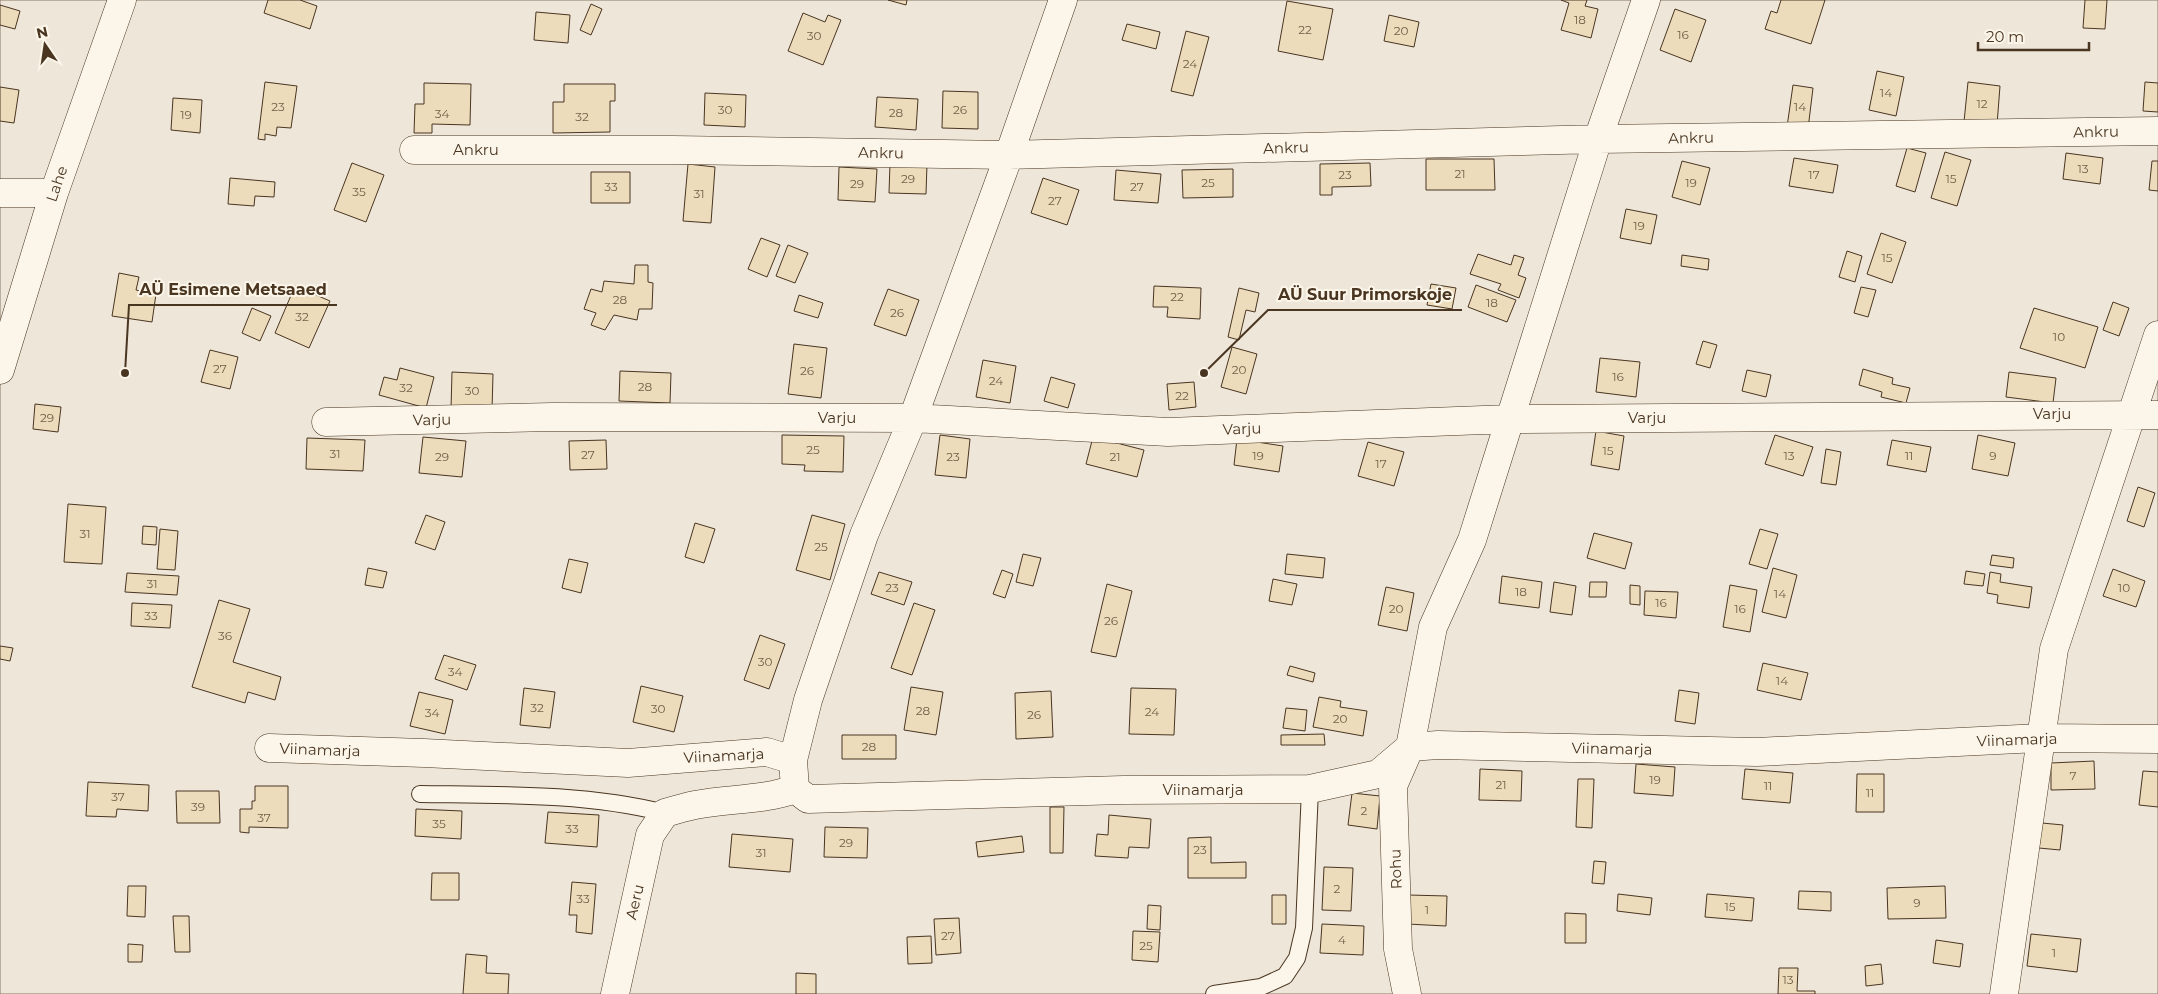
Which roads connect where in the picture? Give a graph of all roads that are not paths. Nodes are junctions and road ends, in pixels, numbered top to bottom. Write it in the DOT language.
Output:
graph roads {
  1 [pos="122,0"];
  2 [pos="1063,0"];
  3 [pos="1646,0"];
  4 [pos="2158,131"];
  5 [pos="1598,139"];
  6 [pos="414,150"];
  7 [pos="1009,155"];
  8 [pos="0,193"];
  9 [pos="54,193"];
  10 [pos="2158,335"];
  11 [pos="0,370"];
  12 [pos="2145,414"];
  13 [pos="913,418"];
  14 [pos="1510,419"];
  15 [pos="326,422"];
  16 [pos="2041,738"];
  17 [pos="2158,739"];
  18 [pos="1410,747"];
  19 [pos="269,748"];
  20 [pos="792,760"];
  21 [pos="795,789"];
  22 [pos="1310,789"];
  23 [pos="420,794"];
  24 [pos="665,813"];
  25 [pos="615,994"];
  26 [pos="1214,994"];
  27 [pos="1406,994"];
  28 [pos="2004,994"];
  1 -- 9 [label="street, Lahe"];
  2 -- 7 [label="street"];
  3 -- 5 [label="street, Rohu"];
  4 -- 5 [label="street, Ankru"];
  5 -- 7 [label="street, Ankru"];
  5 -- 14 [label="street, Rohu"];
  6 -- 7 [label="street, Ankru"];
  7 -- 13 [label="street"];
  8 -- 9 [label="street"];
  9 -- 11 [label="street, Lahe"];
  10 -- 12 [label="street"];
  12 -- 14 [label="street, Varju"];
  12 -- 16 [label="street"];
  13 -- 14 [label="street, Varju"];
  13 -- 15 [label="street, Varju"];
  13 -- 20 [label="street"];
  14 -- 18 [label="street, Rohu"];
  16 -- 17 [label="street, Viinamarja"];
  16 -- 18 [label="street, Viinamarja"];
  16 -- 28 [label="street"];
  18 -- 22 [label="street, Viinamarja"];
  18 -- 27 [label="street, Rohu"];
  19 -- 20 [label="street, Viinamarja"];
  20 -- 21 [label="street"];
  21 -- 22 [label="street, Viinamarja"];
  21 -- 24 [label="street"];
  22 -- 26 [label="lane"];
  23 -- 24 [label="lane"];
  24 -- 25 [label="street, Aeru"];
}
